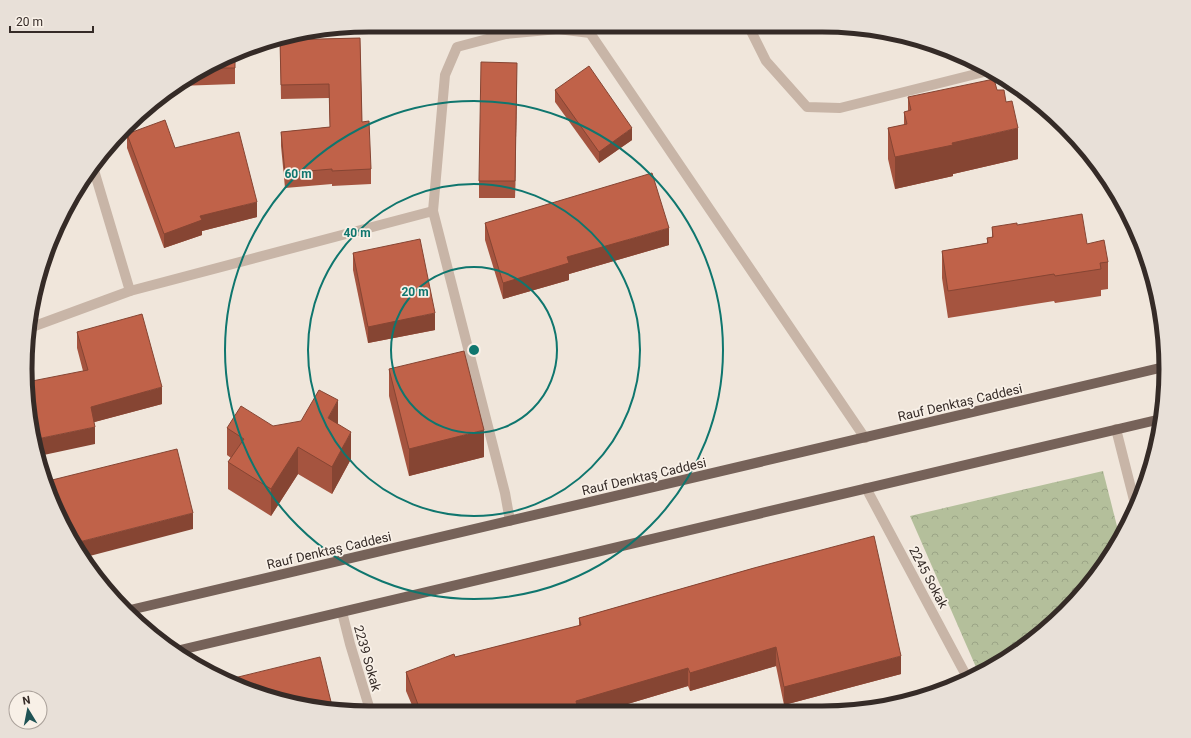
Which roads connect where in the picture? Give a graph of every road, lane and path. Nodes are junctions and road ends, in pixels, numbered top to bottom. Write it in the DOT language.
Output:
graph roads {
  1 [pos="527,32"];
  2 [pos="596,32"];
  3 [pos="752,32"];
  4 [pos="982,72"];
  5 [pos="96,173"];
  6 [pos="433,211"];
  7 [pos="130,291"];
  8 [pos="35,327"];
  9 [pos="1159,368"];
  10 [pos="1155,420"];
  11 [pos="1116,430"];
  12 [pos="865,438"];
  13 [pos="866,488"];
  14 [pos="1133,497"];
  15 [pos="510,521"];
  16 [pos="133,609"];
  17 [pos="342,612"];
  18 [pos="183,649"];
  19 [pos="965,674"];
  20 [pos="369,706"];
  1 -- 6 [label="street"];
  2 -- 12 [label="street"];
  3 -- 4 [label="street"];
  5 -- 7 [label="street"];
  6 -- 7 [label="street"];
  6 -- 15 [label="street"];
  7 -- 8 [label="street"];
  9 -- 12 [label="main road, Rauf Denktaş Caddesi"];
  10 -- 11 [label="main road"];
  11 -- 13 [label="main road"];
  11 -- 14 [label="street"];
  12 -- 15 [label="main road, Rauf Denktaş Caddesi"];
  13 -- 17 [label="main road"];
  13 -- 19 [label="street, 2245 Sokak"];
  15 -- 16 [label="main road, Rauf Denktaş Caddesi"];
  17 -- 18 [label="main road"];
  17 -- 20 [label="street, 2239 Sokak"];
}
